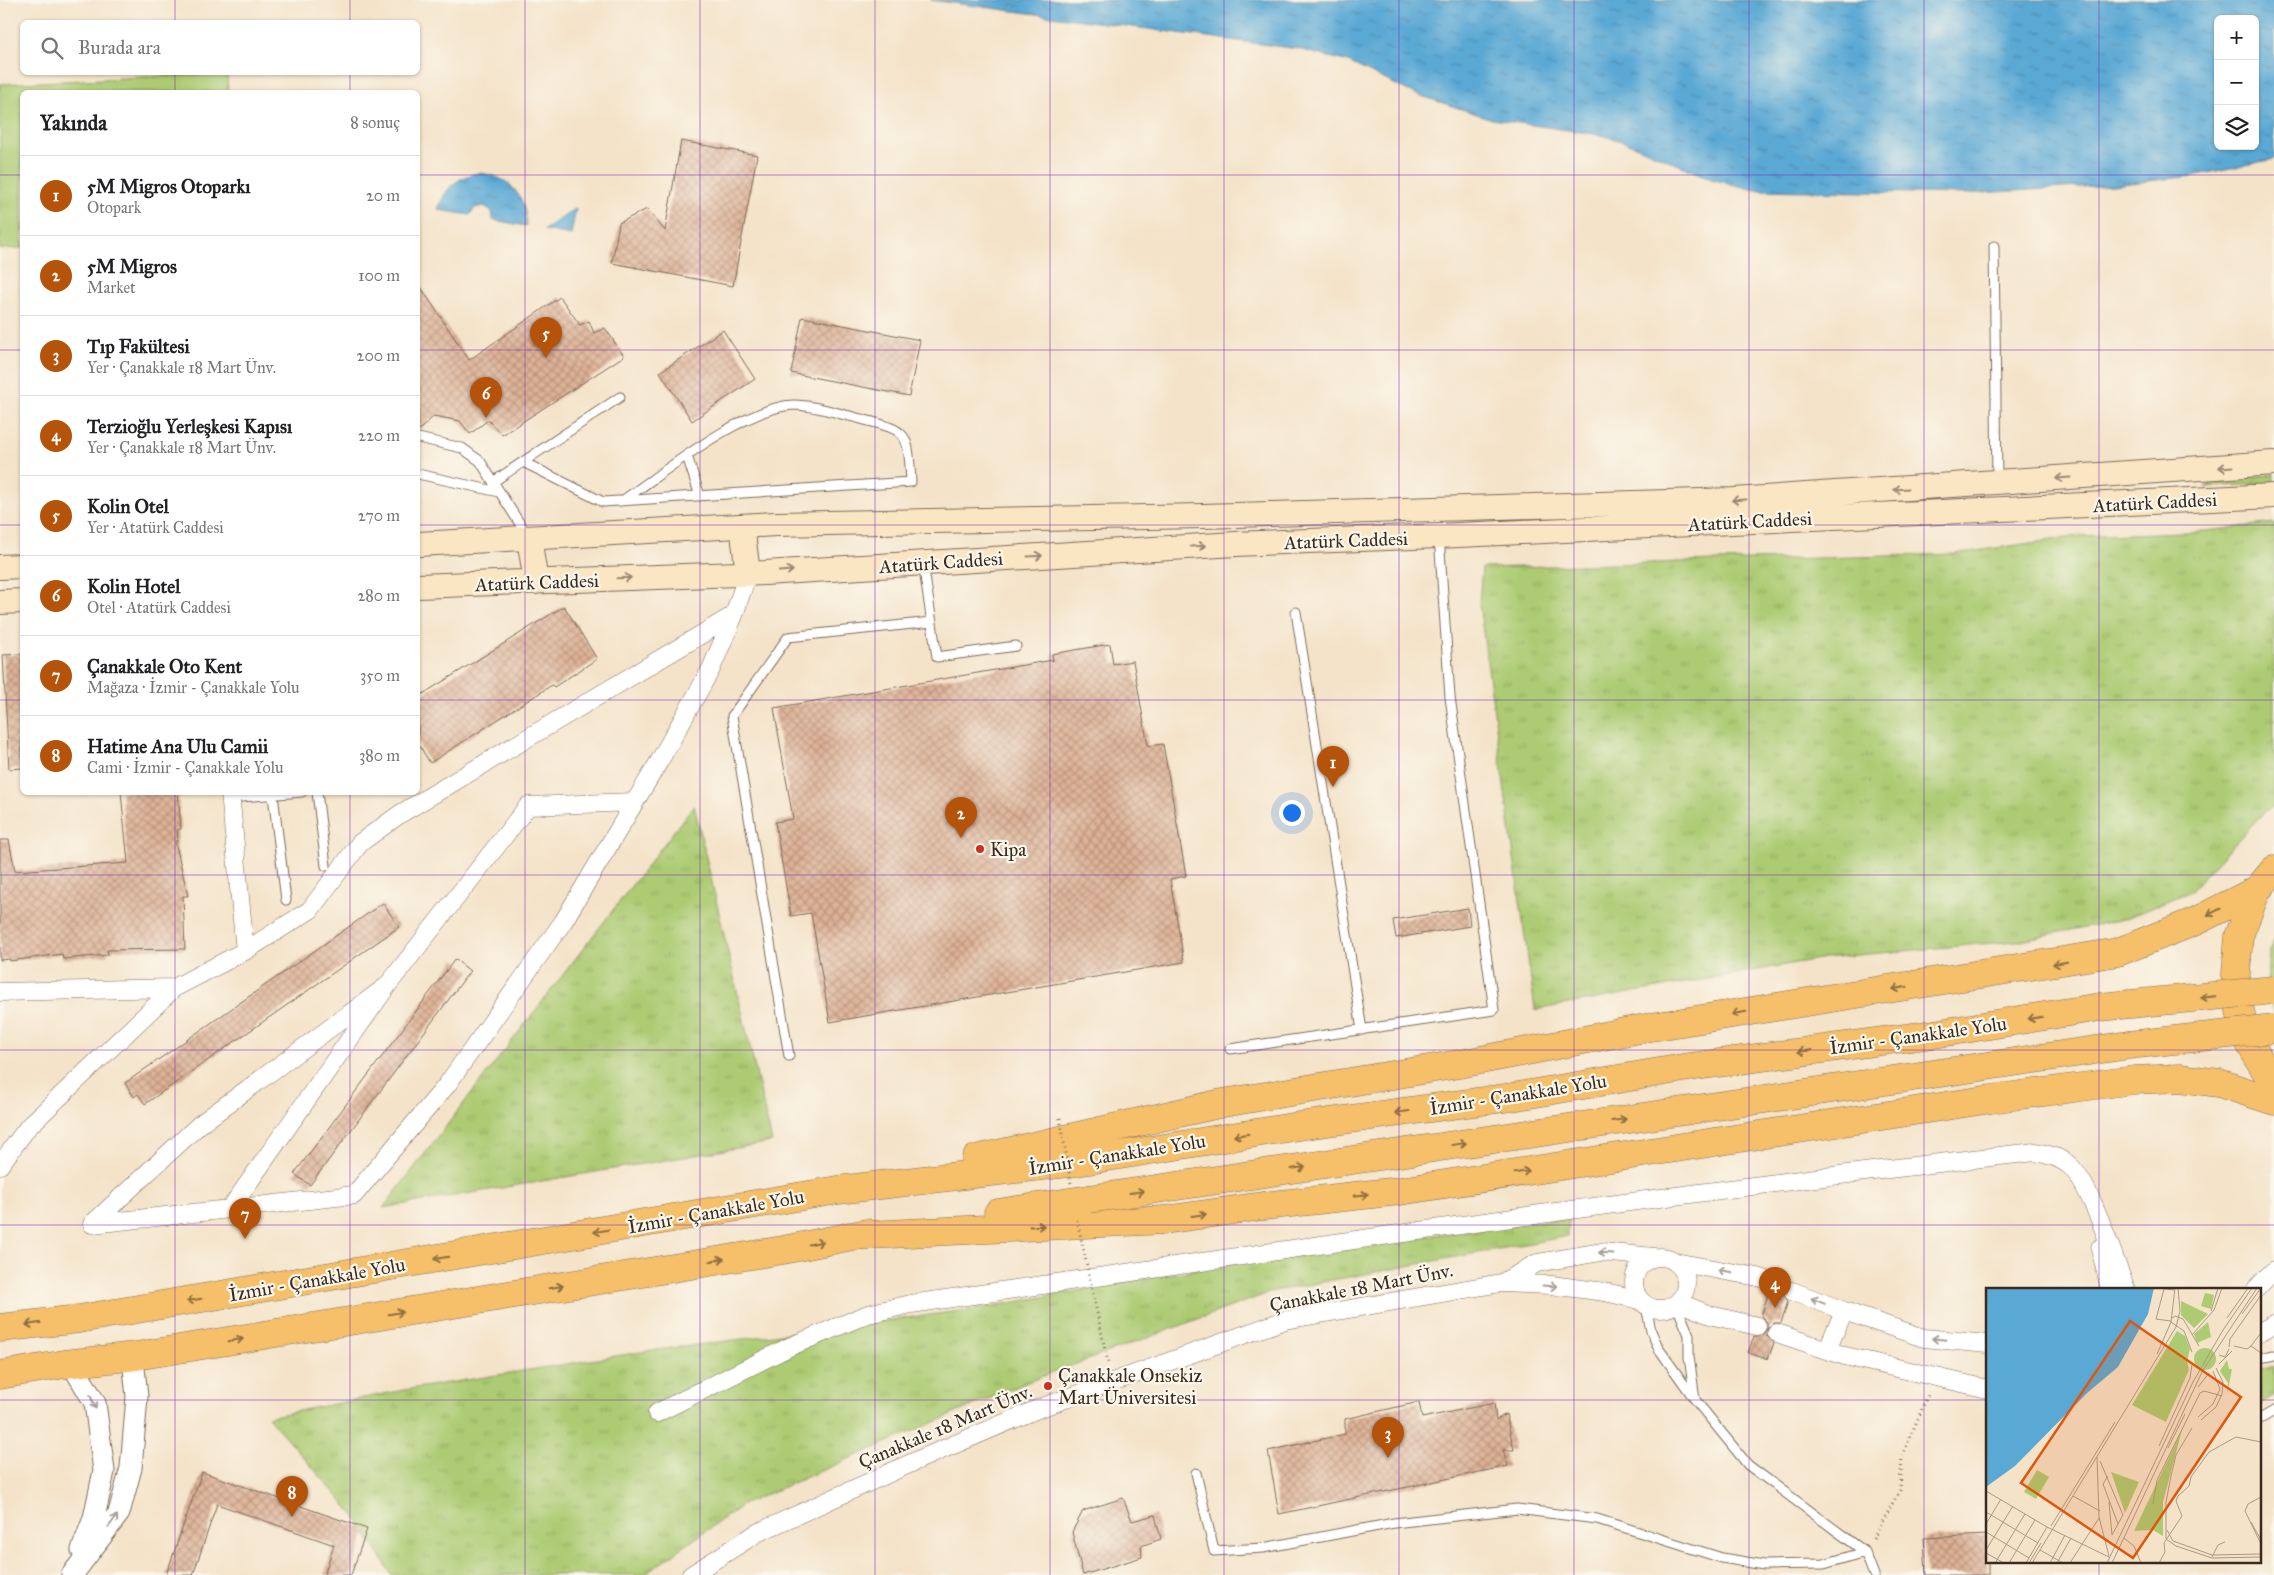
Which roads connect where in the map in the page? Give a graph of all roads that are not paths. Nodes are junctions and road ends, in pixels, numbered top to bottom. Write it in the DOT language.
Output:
graph roads {
  1 [pos="1994,246"];
  2 [pos="620,397"];
  3 [pos="420,438"];
  4 [pos="687,456"];
  5 [pos="523,462"];
  6 [pos="2274,462"];
  7 [pos="420,474"];
  8 [pos="493,482"];
  9 [pos="1998,482"];
  10 [pos="499,492"];
  11 [pos="700,496"];
  12 [pos="2274,496"];
  13 [pos="622,501"];
  14 [pos="1437,509"];
  15 [pos="742,526"];
  16 [pos="1439,536"];
  17 [pos="528,538"];
  18 [pos="420,544"];
  19 [pos="923,563"];
  20 [pos="20,566"];
  21 [pos="0,567"];
  22 [pos="748,573"];
  23 [pos="536,582"];
  24 [pos="420,586"];
  25 [pos="20,601"];
  26 [pos="0,602"];
  27 [pos="1296,612"];
  28 [pos="734,615"];
  29 [pos="932,622"];
  30 [pos="1016,646"];
  31 [pos="230,795"];
  32 [pos="273,795"];
  33 [pos="317,795"];
  34 [pos="634,802"];
  35 [pos="326,866"];
  36 [pos="2266,880"];
  37 [pos="286,900"];
  38 [pos="245,951"];
  39 [pos="387,986"];
  40 [pos="174,988"];
  41 [pos="2274,990"];
  42 [pos="0,992"];
  43 [pos="2274,1029"];
  44 [pos="1362,1030"];
  45 [pos="1230,1049"];
  46 [pos="789,1056"];
  47 [pos="2274,1084"];
  48 [pos="2274,1101"];
  49 [pos="0,1165"];
  50 [pos="838,1190"];
  51 [pos="2088,1192"];
  52 [pos="230,1209"];
  53 [pos="849,1236"];
  54 [pos="1654,1257"];
  55 [pos="1675,1262"];
  56 [pos="2274,1270"];
  57 [pos="1772,1282"];
  58 [pos="1501,1283"];
  59 [pos="2110,1288"];
  60 [pos="2126,1288"];
  61 [pos="2257,1288"];
  62 [pos="1792,1291"];
  63 [pos="1643,1303"];
  64 [pos="1677,1303"];
  65 [pos="1844,1311"];
  66 [pos="2274,1324"];
  67 [pos="1757,1326"];
  68 [pos="0,1328"];
  69 [pos="2262,1331"];
  70 [pos="1777,1333"];
  71 [pos="1986,1344"];
  72 [pos="1827,1350"];
  73 [pos="136,1356"];
  74 [pos="65,1364"];
  75 [pos="0,1375"];
  76 [pos="1986,1388"];
  77 [pos="1696,1401"];
  78 [pos="2274,1411"];
  79 [pos="657,1413"];
  80 [pos="2262,1418"];
  81 [pos="1196,1473"];
  82 [pos="1866,1552"];
  83 [pos="72,1574"];
  84 [pos="691,1575"];
  85 [pos="1874,1575"];
  1 -- 9 [label="lane"];
  2 -- 5 [label="lane"];
  3 -- 8 [label="lane"];
  4 -- 11 [label="lane"];
  4 -- 11 [label="lane"];
  4 -- 13 [label="lane"];
  5 -- 8 [label="lane"];
  5 -- 13 [label="lane"];
  6 -- 9 [label="main road, Atatürk Caddesi, one-way"];
  7 -- 10 [label="lane"];
  8 -- 10 [label="lane"];
  9 -- 14 [label="main road, Atatürk Caddesi, one-way"];
  10 -- 17 [label="lane"];
  11 -- 13 [label="lane"];
  12 -- 16 [label="main road, Atatürk Caddesi"];
  14 -- 15 [label="main road, Atatürk Caddesi"];
  14 -- 16 [label="main road"];
  15 -- 17 [label="main road, Atatürk Caddesi"];
  15 -- 22 [label="main road"];
  19 -- 16 [label="main road, Atatürk Caddesi, one-way"];
  16 -- 44 [label="lane"];
  17 -- 18 [label="main road, Atatürk Caddesi"];
  17 -- 23 [label="main road"];
  22 -- 19 [label="main road, Atatürk Caddesi, one-way"];
  19 -- 29 [label="lane"];
  20 -- 21 [label="main road"];
  23 -- 22 [label="main road, Atatürk Caddesi, one-way"];
  22 -- 28 [label="street"];
  23 -- 24 [label="main road, Atatürk Caddesi"];
  25 -- 26 [label="main road"];
  27 -- 44 [label="lane"];
  28 -- 34 [label="street"];
  28 -- 38 [label="street"];
  29 -- 30 [label="lane"];
  29 -- 46 [label="lane"];
  31 -- 32 [label="lane"];
  31 -- 38 [label="street"];
  32 -- 37 [label="lane"];
  33 -- 35 [label="lane"];
  34 -- 39 [label="street"];
  34 -- 52 [label="street"];
  36 -- 47 [label="highway"];
  36 -- 50 [label="highway, one-way"];
  38 -- 40 [label="street"];
  39 -- 52 [label="street"];
  39 -- 52 [label="street"];
  40 -- 42 [label="street"];
  40 -- 49 [label="street"];
  41 -- 50 [label="highway, İzmir - Çanakkale Yolu, one-way, bridge"];
  53 -- 43 [label="highway, one-way, bridge"];
  44 -- 45 [label="lane"];
  53 -- 48 [label="highway, one-way"];
  50 -- 68 [label="highway, İzmir - Çanakkale Yolu, one-way"];
  51 -- 59 [label="street"];
  51 -- 60 [label="street"];
  51 -- 79 [label="street"];
  73 -- 53 [label="highway, one-way"];
  54 -- 55 [label="street"];
  54 -- 58 [label="street, one-way"];
  54 -- 63 [label="street"];
  57 -- 55 [label="street, one-way"];
  55 -- 64 [label="street"];
  56 -- 61 [label="street"];
  58 -- 63 [label="street, Çanakkale 18 Mart Ünv., one-way"];
  58 -- 84 [label="street, Çanakkale 18 Mart Ünv."];
  65 -- 62 [label="street, one-way"];
  63 -- 64 [label="street"];
  63 -- 77 [label="lane"];
  64 -- 67 [label="street"];
  64 -- 77 [label="lane"];
  71 -- 65 [label="street, one-way"];
  65 -- 72 [label="street"];
  66 -- 69 [label="street"];
  70 -- 72 [label="street"];
  72 -- 76 [label="street"];
  73 -- 74 [label="highway"];
  83 -- 73 [label="street, one-way"];
  74 -- 75 [label="highway"];
  74 -- 83 [label="street, one-way"];
  77 -- 82 [label="lane"];
  78 -- 80 [label="lane"];
  81 -- 82 [label="lane"];
  82 -- 85 [label="lane"];
}
